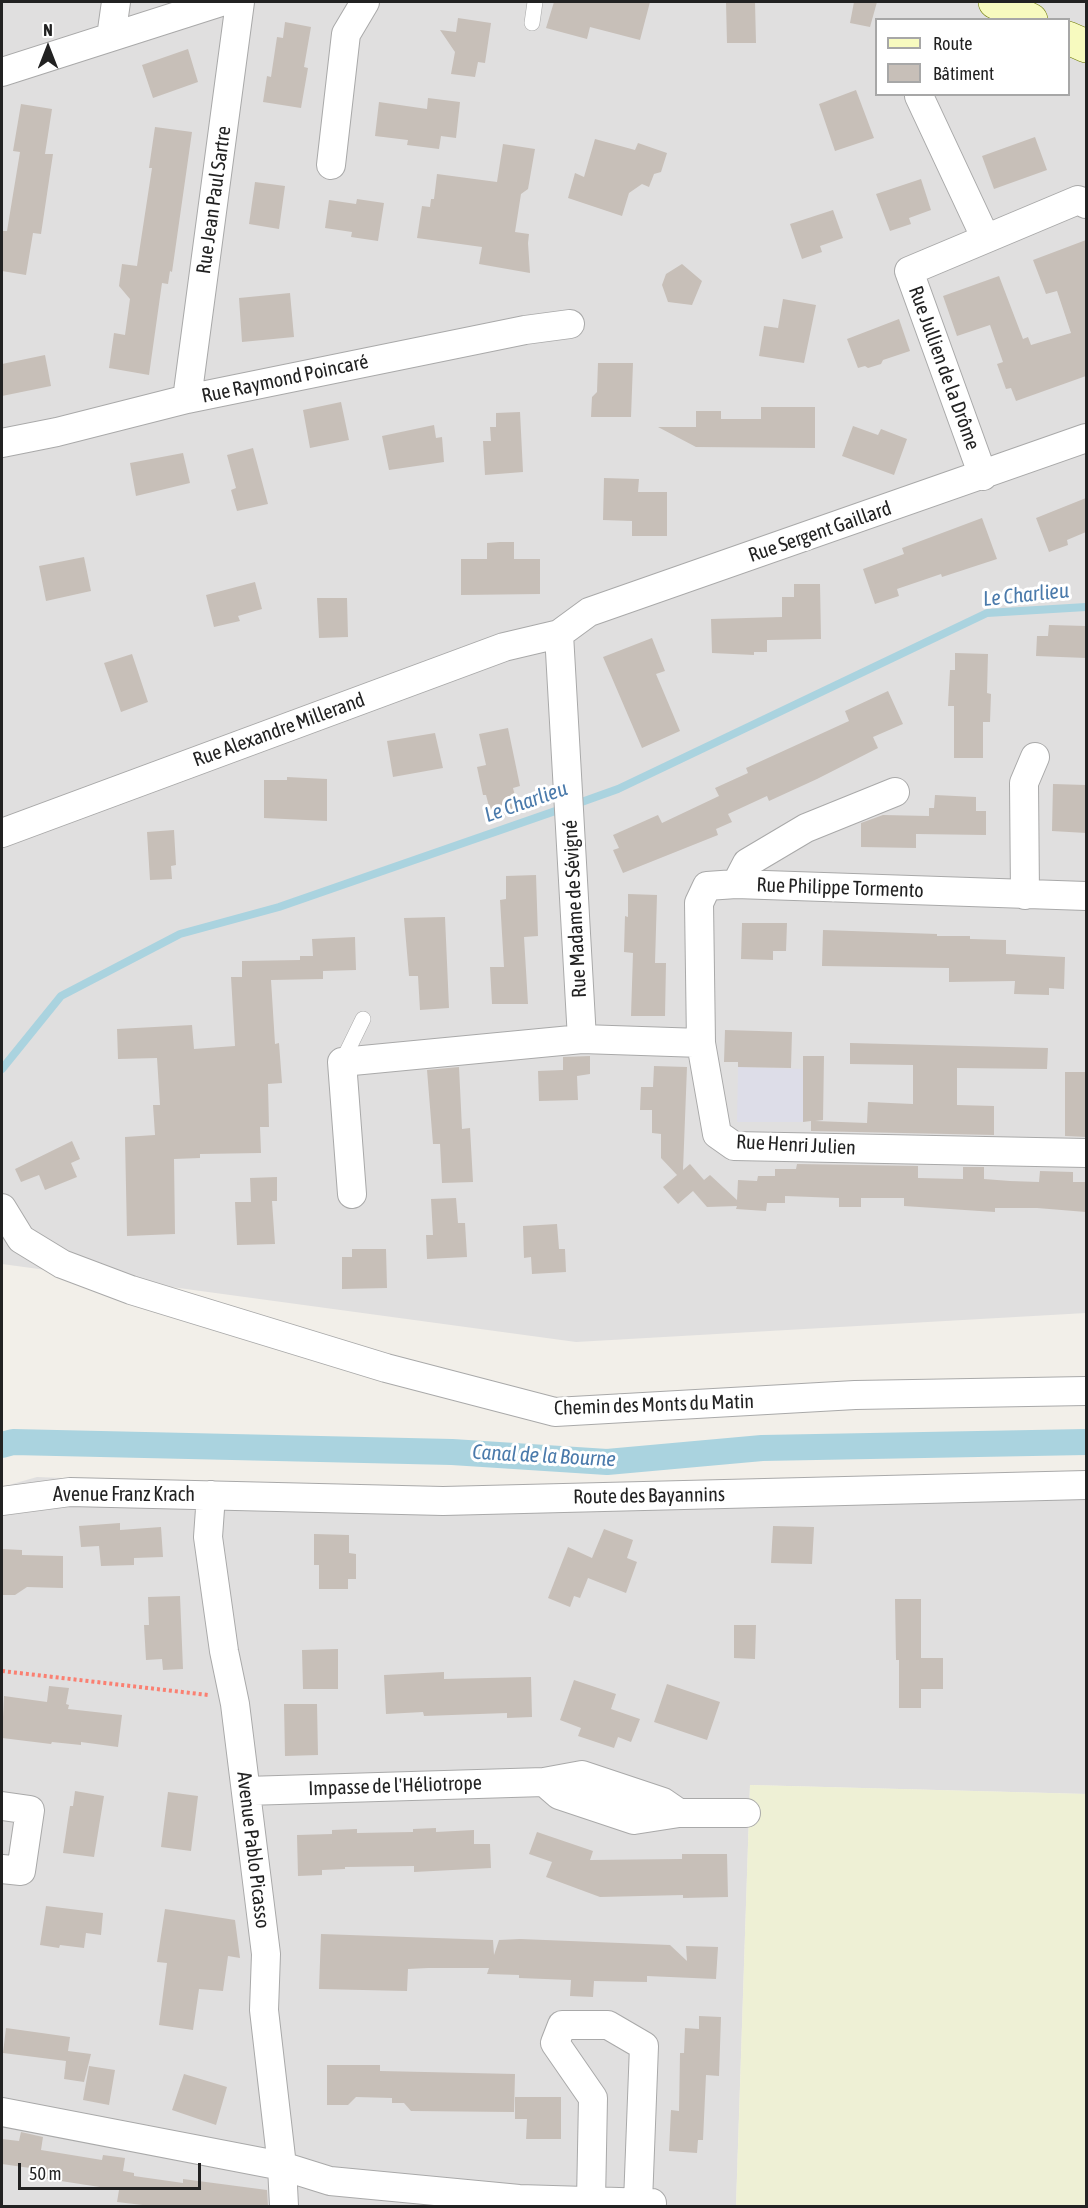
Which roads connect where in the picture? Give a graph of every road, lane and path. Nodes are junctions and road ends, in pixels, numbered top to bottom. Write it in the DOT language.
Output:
graph roads {
  1 [pos="116,2"];
  2 [pos="221,2"];
  3 [pos="240,2"];
  4 [pos="365,2"];
  5 [pos="535,2"];
  6 [pos="995,2"];
  7 [pos="1027,18"];
  8 [pos="532,23"];
  9 [pos="111,37"];
  10 [pos="1070,39"];
  11 [pos="1086,46"];
  12 [pos="2,72"];
  13 [pos="919,96"];
  14 [pos="331,165"];
  15 [pos="1086,204"];
  16 [pos="985,237"];
  17 [pos="570,324"];
  18 [pos="187,399"];
  19 [pos="1086,438"];
  20 [pos="2,443"];
  21 [pos="983,476"];
  22 [pos="560,634"];
  23 [pos="1035,757"];
  24 [pos="895,792"];
  25 [pos="2,833"];
  26 [pos="736,884"];
  27 [pos="1025,895"];
  28 [pos="1086,897"];
  29 [pos="363,1019"];
  30 [pos="582,1039"];
  31 [pos="701,1043"];
  32 [pos="342,1062"];
  33 [pos="1086,1153"];
  34 [pos="351,1194"];
  35 [pos="2,1208"];
  36 [pos="1086,1391"];
  37 [pos="1086,1485"];
  38 [pos="211,1495"];
  39 [pos="2,1502"];
  40 [pos="2,1671"];
  41 [pos="230,1684"];
  42 [pos="246,1791"];
  43 [pos="2,1806"];
  44 [pos="746,1813"];
  45 [pos="2,1869"];
  46 [pos="2,2112"];
  47 [pos="282,2166"];
  48 [pos="600,2203"];
  49 [pos="284,2206"];
  1 -- 9 [label="street"];
  2 -- 9 [label="street"];
  3 -- 18 [label="street, Rue Jean Paul Sartre"];
  4 -- 14 [label="street"];
  5 -- 8 [label="lane"];
  6 -- 7 [label="main road"];
  9 -- 12 [label="street"];
  10 -- 11 [label="main road"];
  13 -- 16 [label="street"];
  15 -- 16 [label="street, Rue Jullien de la Drôme"];
  16 -- 21 [label="street, Rue Jullien de la Drôme"];
  17 -- 18 [label="street, Rue Raymond Poincaré"];
  18 -- 20 [label="street, Rue Raymond Poincaré"];
  19 -- 21 [label="street, Rue Sergent Gaillard"];
  21 -- 22 [label="street, Rue Sergent Gaillard"];
  22 -- 25 [label="street, Rue Alexandre Millerand"];
  22 -- 30 [label="street, Rue Madame de Sévigné"];
  23 -- 27 [label="street"];
  24 -- 26 [label="street, Rue Philippe Tormento"];
  26 -- 27 [label="street, Rue Philippe Tormento"];
  26 -- 31 [label="street, Rue Henri Julien"];
  27 -- 28 [label="street, Rue Philippe Tormento"];
  29 -- 32 [label="lane"];
  30 -- 31 [label="street"];
  30 -- 32 [label="street"];
  31 -- 33 [label="street, Rue Henri Julien"];
  32 -- 34 [label="street"];
  35 -- 36 [label="street, Chemin des Monts du Matin"];
  37 -- 38 [label="street, Route des Bayannins"];
  38 -- 39 [label="street, Avenue Franz Krach"];
  38 -- 41 [label="street, Avenue Pablo Picasso"];
  40 -- 41 [label="path"];
  41 -- 42 [label="street, Avenue Pablo Picasso"];
  42 -- 44 [label="street, Impasse de l'Héliotrope"];
  42 -- 47 [label="street, Avenue Pablo Picasso"];
  43 -- 45 [label="street"];
  46 -- 47 [label="street"];
  47 -- 48 [label="street"];
  47 -- 49 [label="street, Avenue Pablo Picasso"];
  48 -- 48 [label="street"];
}
